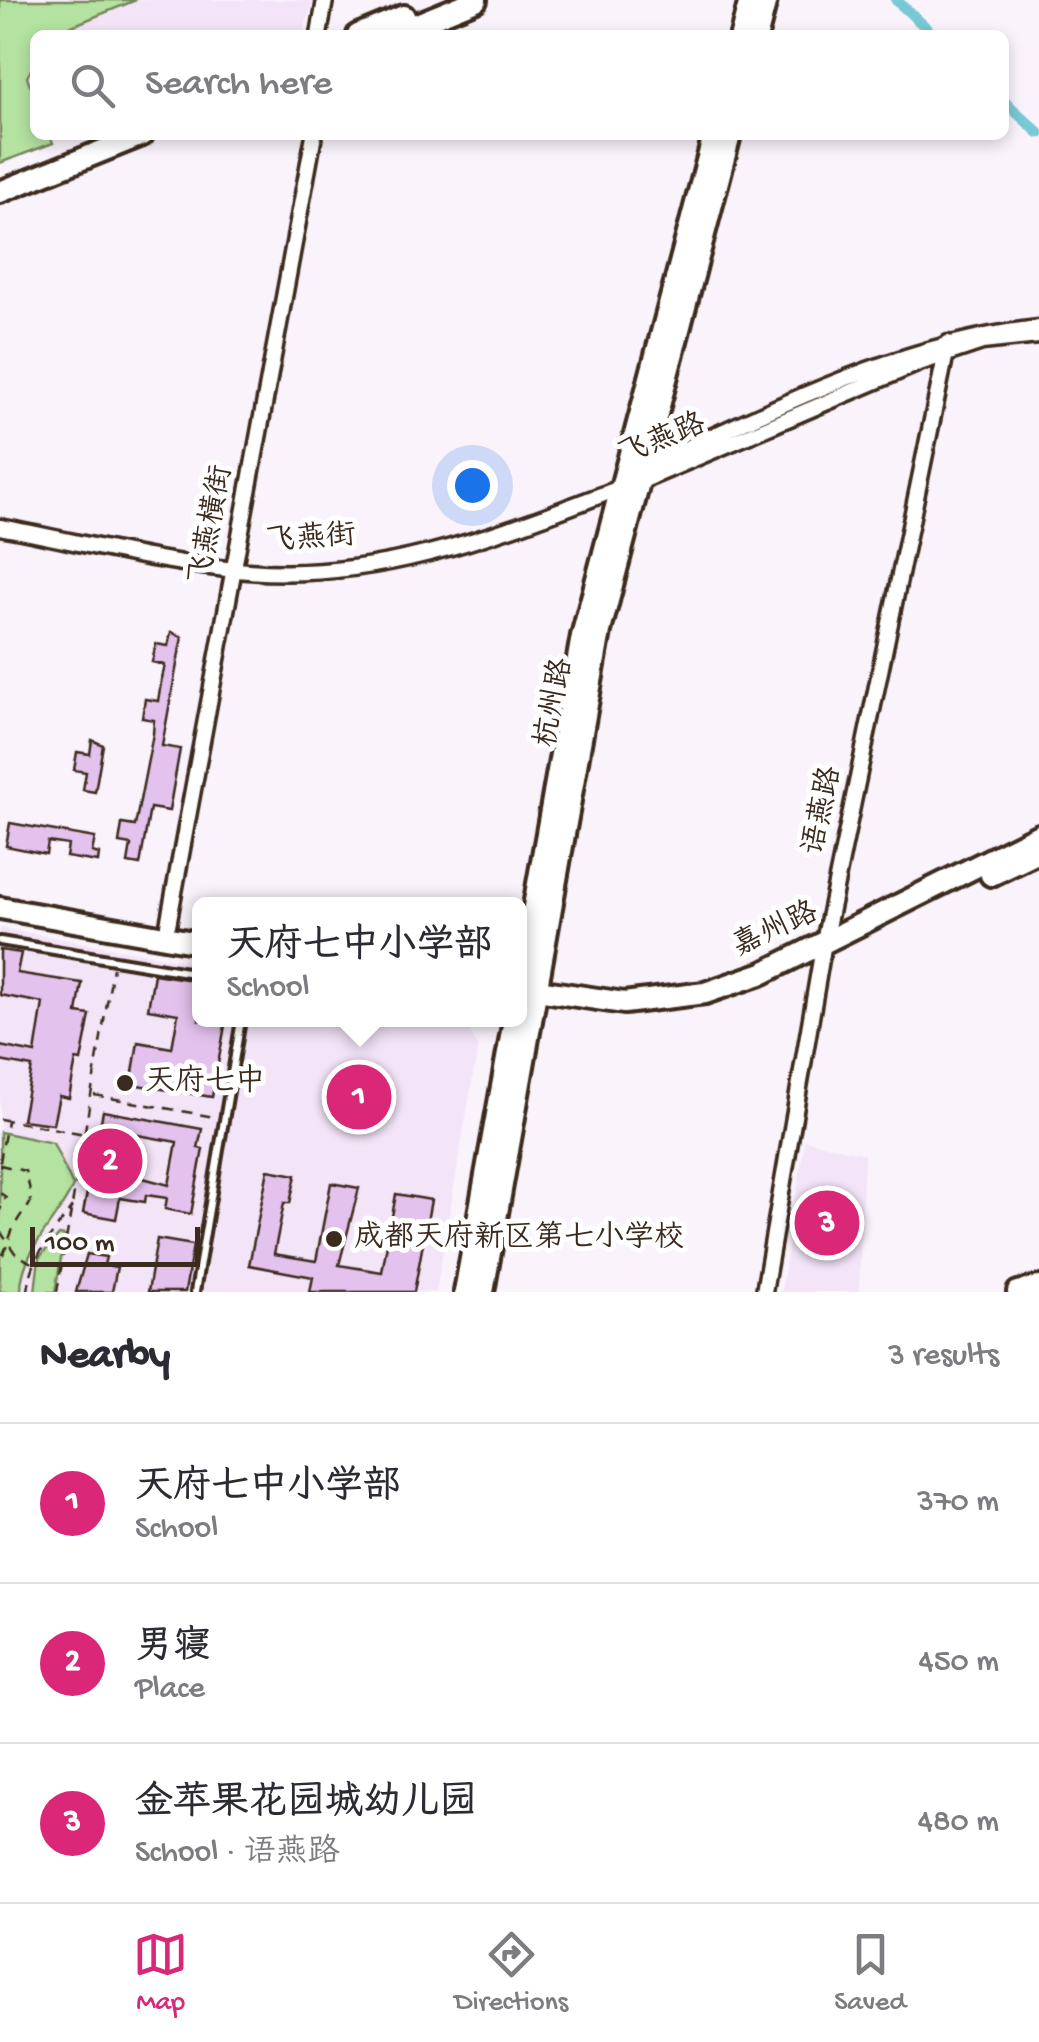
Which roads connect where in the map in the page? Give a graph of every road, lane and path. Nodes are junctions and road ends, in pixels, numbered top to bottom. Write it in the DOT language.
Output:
graph roads {
  1 [pos="325,0"];
  2 [pos="442,0"];
  3 [pos="476,0"];
  4 [pos="750,0"];
  5 [pos="766,0"];
  6 [pos="319,30"];
  7 [pos="370,30"];
  8 [pos="402,30"];
  9 [pos="741,30"];
  10 [pos="757,30"];
  11 [pos="97,140"];
  12 [pos="130,140"];
  13 [pos="313,140"];
  14 [pos="713,140"];
  15 [pos="729,140"];
  16 [pos="0,178"];
  17 [pos="0,192"];
  18 [pos="1039,328"];
  19 [pos="1039,336"];
  20 [pos="948,349"];
  21 [pos="631,481"];
  22 [pos="0,528"];
  23 [pos="233,569"];
  24 [pos="1039,834"];
  25 [pos="1039,852"];
  26 [pos="0,895"];
  27 [pos="0,908"];
  28 [pos="168,924"];
  29 [pos="192,929"];
  30 [pos="0,941"];
  31 [pos="192,942"];
  32 [pos="823,951"];
  33 [pos="114,959"];
  34 [pos="192,973"];
  35 [pos="527,983"];
  36 [pos="527,994"];
  37 [pos="240,1027"];
  38 [pos="513,1027"];
  39 [pos="520,1027"];
  40 [pos="92,1095"];
  41 [pos="0,1119"];
  42 [pos="224,1119"];
  43 [pos="7,1120"];
  44 [pos="86,1134"];
  45 [pos="0,1164"];
  46 [pos="0,1193"];
  47 [pos="73,1206"];
  48 [pos="0,1210"];
  49 [pos="0,1231"];
  50 [pos="9,1246"];
  51 [pos="0,1260"];
  52 [pos="32,1264"];
  53 [pos="1039,1287"];
  54 [pos="28,1292"];
  55 [pos="57,1292"];
  56 [pos="195,1292"];
  57 [pos="465,1292"];
  58 [pos="483,1292"];
  59 [pos="764,1292"];
  60 [pos="1018,1292"];
  1 -- 6 [label="street"];
  2 -- 7 [label="main road"];
  3 -- 8 [label="main road"];
  4 -- 9 [label="main road"];
  5 -- 10 [label="main road"];
  11 -- 16 [label="main road"];
  12 -- 17 [label="main road"];
  13 -- 23 [label="street, 飞燕横街"];
  14 -- 21 [label="main road, 杭州路"];
  15 -- 21 [label="main road, 杭州路"];
  18 -- 20 [label="street, 飞燕路"];
  19 -- 20 [label="street, 飞燕路"];
  20 -- 21 [label="street, 飞燕路"];
  20 -- 32 [label="street, 语燕路"];
  21 -- 23 [label="street, 飞燕街"];
  21 -- 35 [label="main road, 杭州路"];
  22 -- 23 [label="street, 飞燕街"];
  23 -- 28 [label="street, 飞燕横街"];
  24 -- 32 [label="main road, 嘉州路"];
  25 -- 32 [label="main road"];
  26 -- 28 [label="main road"];
  27 -- 31 [label="main road"];
  28 -- 29 [label="main road"];
  30 -- 33 [label="lane"];
  32 -- 36 [label="main road"];
  32 -- 59 [label="street, 语燕路"];
  33 -- 34 [label="lane"];
  33 -- 40 [label="path"];
  37 -- 42 [label="lane"];
  38 -- 57 [label="main road"];
  39 -- 58 [label="main road, 杭州路"];
  40 -- 42 [label="path"];
  40 -- 44 [label="path"];
  41 -- 43 [label="path"];
  42 -- 56 [label="lane"];
  43 -- 44 [label="path"];
  43 -- 45 [label="path"];
  44 -- 47 [label="path"];
  45 -- 50 [label="path"];
  46 -- 48 [label="path"];
  47 -- 52 [label="path"];
  47 -- 55 [label="path"];
  49 -- 50 [label="path"];
  50 -- 51 [label="path"];
  50 -- 52 [label="path"];
  52 -- 54 [label="path"];
  53 -- 60 [label="main road"];
}
